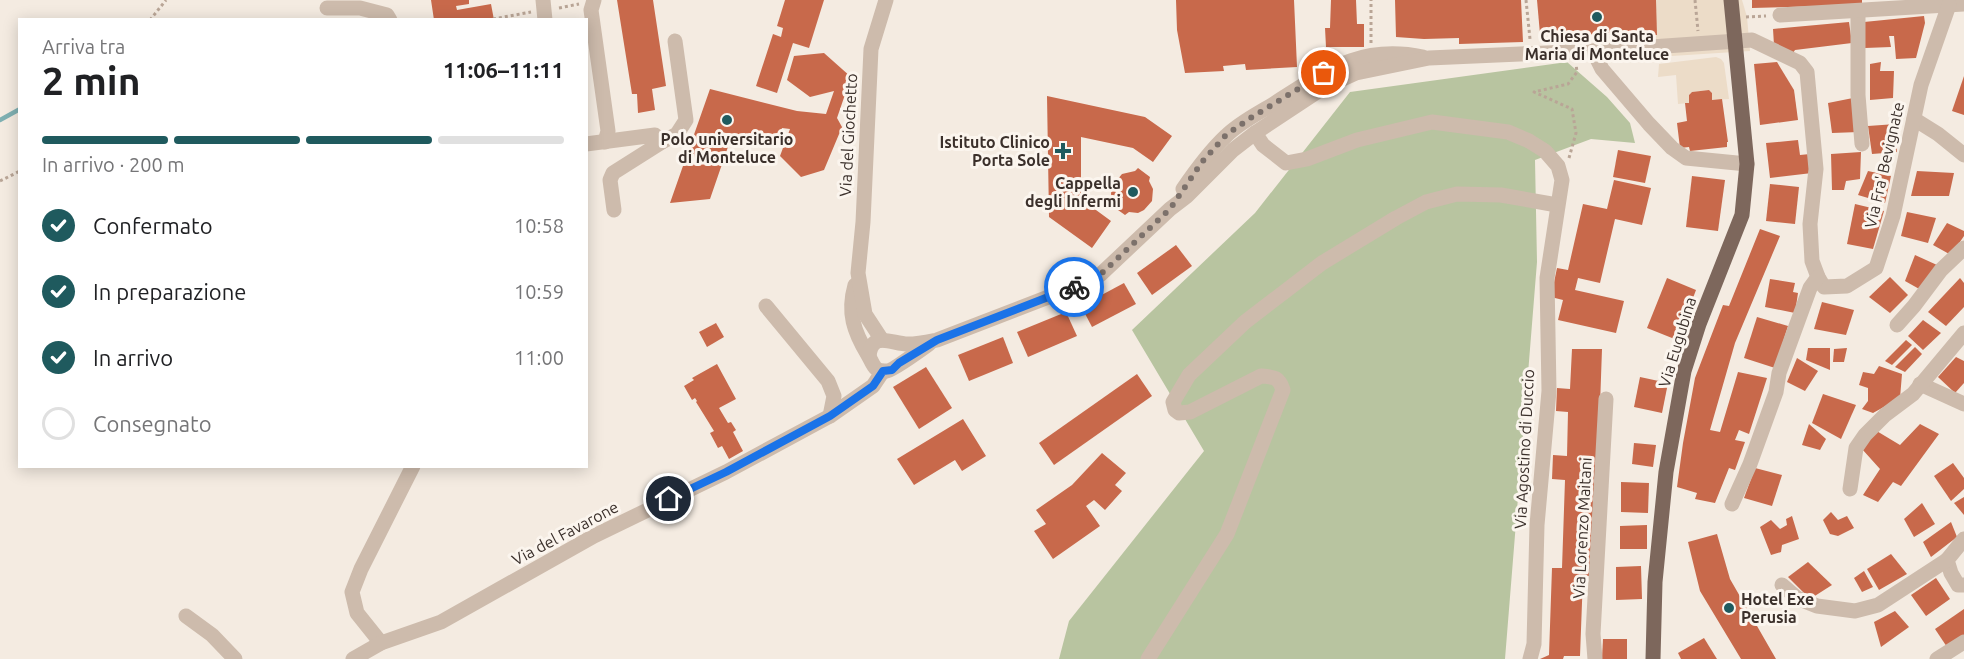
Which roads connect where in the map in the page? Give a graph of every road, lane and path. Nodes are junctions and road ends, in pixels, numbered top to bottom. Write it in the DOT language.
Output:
graph roads {
  1 [pos="166,0"];
  2 [pos="886,0"];
  3 [pos="1371,0"];
  4 [pos="1526,0"];
  5 [pos="1695,0"];
  6 [pos="1731,0"];
  7 [pos="590,3"];
  8 [pos="1957,5"];
  9 [pos="570,6"];
  10 [pos="327,8"];
  11 [pos="544,10"];
  12 [pos="1858,11"];
  13 [pos="1780,15"];
  14 [pos="152,18"];
  15 [pos="389,18"];
  16 [pos="500,18"];
  17 [pos="1698,33"];
  18 [pos="675,41"];
  19 [pos="1734,41"];
  20 [pos="1371,44"];
  21 [pos="1574,51"];
  22 [pos="1593,51"];
  23 [pos="1532,53"];
  24 [pos="1429,58"];
  25 [pos="1914,119"];
  26 [pos="1255,133"];
  27 [pos="605,142"];
  28 [pos="662,142"];
  29 [pos="588,144"];
  30 [pos="1862,144"];
  31 [pos="1964,155"];
  32 [pos="1747,164"];
  33 [pos="18,172"];
  34 [pos="1562,180"];
  35 [pos="0,181"];
  36 [pos="1557,205"];
  37 [pos="1170,209"];
  38 [pos="614,210"];
  39 [pos="1964,248"];
  40 [pos="858,273"];
  41 [pos="1818,277"];
  42 [pos="766,306"];
  43 [pos="1897,325"];
  44 [pos="1964,333"];
  45 [pos="937,340"];
  46 [pos="889,342"];
  47 [pos="869,356"];
  48 [pos="899,363"];
  49 [pos="883,371"];
  50 [pos="1920,384"];
  51 [pos="1606,399"];
  52 [pos="1964,404"];
  53 [pos="830,416"];
  54 [pos="412,468"];
  55 [pos="1850,489"];
  56 [pos="1732,504"];
  57 [pos="1964,539"];
  58 [pos="1947,560"];
  59 [pos="1782,585"];
  60 [pos="1964,585"];
  61 [pos="186,616"];
  62 [pos="1964,642"];
  63 [pos="381,643"];
  64 [pos="235,659"];
  65 [pos="353,659"];
  66 [pos="1148,659"];
  67 [pos="1530,659"];
  68 [pos="1595,659"];
  69 [pos="1653,659"];
  70 [pos="1937,659"];
  1 -- 14 [label="path"];
  2 -- 40 [label="street, Via del Giochetto"];
  3 -- 20 [label="path"];
  4 -- 23 [label="path"];
  5 -- 17 [label="path"];
  6 -- 19 [label="main road, Via Eugubina"];
  7 -- 27 [label="street"];
  8 -- 12 [label="street"];
  8 -- 25 [label="street, Via Fra' Bevignate"];
  9 -- 11 [label="path"];
  10 -- 15 [label="street"];
  11 -- 16 [label="path"];
  12 -- 13 [label="street"];
  12 -- 30 [label="street"];
  18 -- 28 [label="street"];
  19 -- 22 [label="street"];
  19 -- 32 [label="main road, Via Eugubina"];
  19 -- 41 [label="street"];
  21 -- 22 [label="street"];
  21 -- 23 [label="street"];
  21 -- 34 [label="path"];
  22 -- 32 [label="street"];
  23 -- 24 [label="street"];
  24 -- 26 [label="street"];
  24 -- 37 [label="street"];
  25 -- 31 [label="street"];
  25 -- 41 [label="street, Via Fra' Bevignate"];
  26 -- 34 [label="street"];
  26 -- 37 [label="street"];
  27 -- 28 [label="street"];
  27 -- 29 [label="street"];
  28 -- 38 [label="street"];
  32 -- 69 [label="main road, Via Eugubina"];
  33 -- 35 [label="path"];
  34 -- 36 [label="street, Via Agostino di Duccio"];
  36 -- 66 [label="street"];
  36 -- 67 [label="street, Via Agostino di Duccio"];
  37 -- 45 [label="street"];
  39 -- 43 [label="street"];
  40 -- 46 [label="street, Via del Giochetto"];
  40 -- 47 [label="street, Via del Giochetto"];
  41 -- 56 [label="street"];
  42 -- 53 [label="street"];
  44 -- 50 [label="street"];
  45 -- 46 [label="street"];
  45 -- 48 [label="street"];
  46 -- 47 [label="street"];
  46 -- 48 [label="street, Via del Giochetto"];
  47 -- 49 [label="street, Via del Giochetto"];
  48 -- 49 [label="street"];
  49 -- 53 [label="street, Via del Favarone"];
  50 -- 52 [label="street"];
  50 -- 55 [label="street"];
  51 -- 68 [label="street, Via Lorenzo Maitani"];
  53 -- 63 [label="street, Via del Favarone"];
  54 -- 63 [label="street"];
  57 -- 58 [label="street"];
  58 -- 59 [label="street"];
  58 -- 60 [label="street"];
  61 -- 64 [label="street"];
  62 -- 70 [label="street"];
  63 -- 65 [label="street, Via del Favarone"];
}
